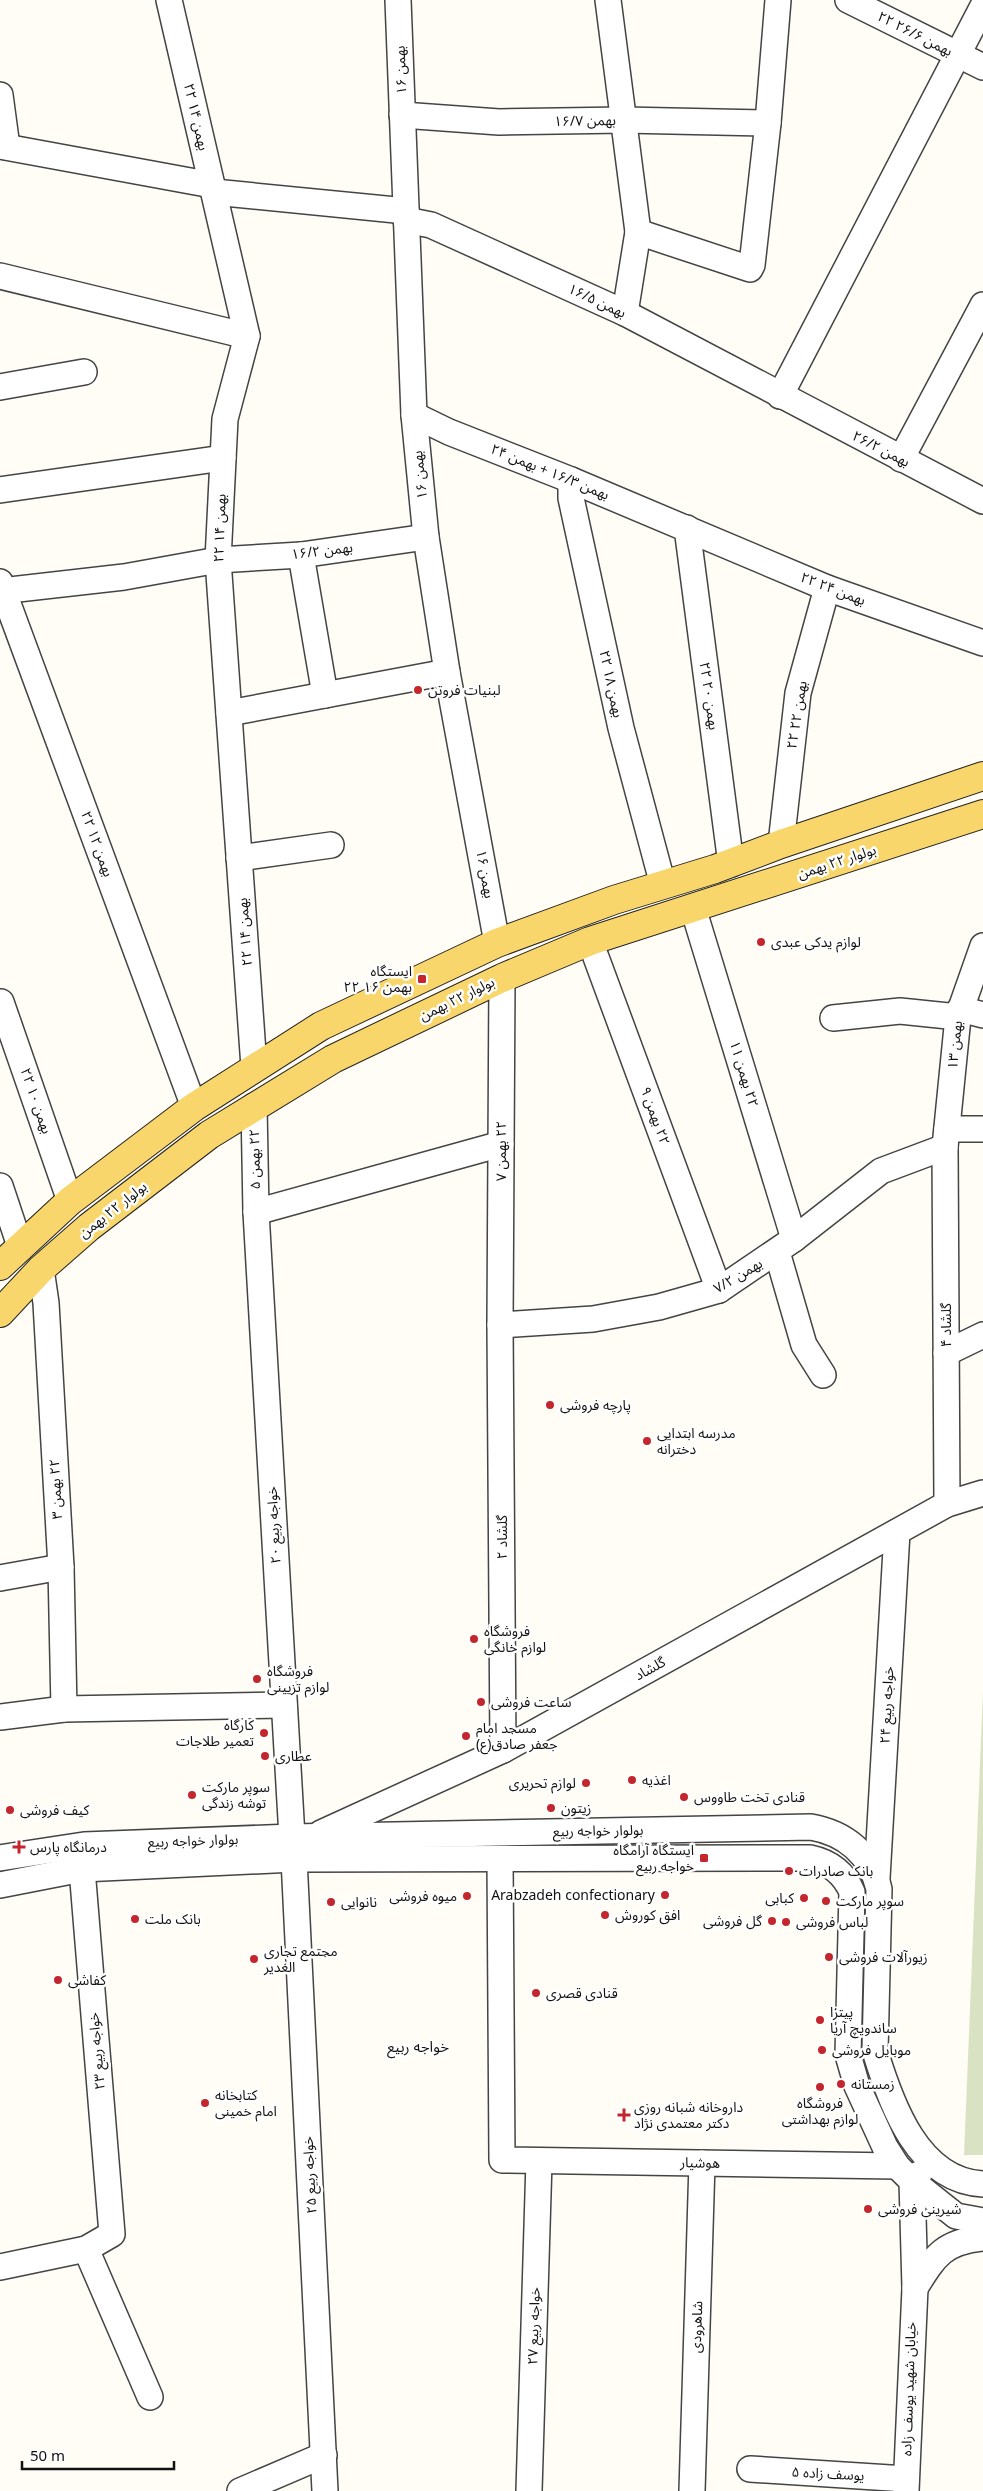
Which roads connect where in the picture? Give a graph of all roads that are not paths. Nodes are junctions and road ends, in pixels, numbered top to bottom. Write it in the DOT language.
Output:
graph roads {
  1 [pos="169,0"];
  2 [pos="398,0"];
  3 [pos="608,0"];
  4 [pos="778,0"];
  5 [pos="848,0"];
  6 [pos="983,6"];
  7 [pos="957,55"];
  8 [pos="983,67"];
  9 [pos="0,95"];
  10 [pos="402,115"];
  11 [pos="624,120"];
  12 [pos="768,123"];
  13 [pos="3,146"];
  14 [pos="213,189"];
  15 [pos="406,216"];
  16 [pos="638,232"];
  17 [pos="0,276"];
  18 [pos="983,305"];
  19 [pos="625,313"];
  20 [pos="247,336"];
  21 [pos="84,372"];
  22 [pos="0,387"];
  23 [pos="780,396"];
  24 [pos="414,415"];
  25 [pos="223,458"];
  26 [pos="901,459"];
  27 [pos="571,480"];
  28 [pos="0,490"];
  29 [pos="983,501"];
  30 [pos="687,528"];
  31 [pos="426,537"];
  32 [pos="301,555"];
  33 [pos="218,560"];
  34 [pos="1,588"];
  35 [pos="826,588"];
  36 [pos="983,643"];
  37 [pos="448,672"];
  38 [pos="325,695"];
  39 [pos="229,713"];
  40 [pos="983,776"];
  41 [pos="983,814"];
  42 [pos="780,844"];
  43 [pos="331,845"];
  44 [pos="239,858"];
  45 [pos="731,864"];
  46 [pos="663,885"];
  47 [pos="693,908"];
  48 [pos="590,941"];
  49 [pos="497,943"];
  50 [pos="983,946"];
  51 [pos="502,978"];
  52 [pos="1,1002"];
  53 [pos="967,1014"];
  54 [pos="832,1018"];
  55 [pos="254,1067"];
  56 [pos="194,1106"];
  57 [pos="254,1106"];
  58 [pos="983,1129"];
  59 [pos="946,1138"];
  60 [pos="501,1144"];
  61 [pos="0,1186"];
  62 [pos="70,1201"];
  63 [pos="256,1212"];
  64 [pos="20,1246"];
  65 [pos="786,1246"];
  66 [pos="0,1266"];
  67 [pos="42,1269"];
  68 [pos="719,1290"];
  69 [pos="0,1313"];
  70 [pos="500,1325"];
  71 [pos="983,1336"];
  72 [pos="946,1353"];
  73 [pos="823,1376"];
  74 [pos="983,1493"];
  75 [pos="946,1504"];
  76 [pos="897,1532"];
  77 [pos="61,1567"];
  78 [pos="0,1578"];
  79 [pos="284,1705"];
  80 [pos="64,1709"];
  81 [pos="0,1717"];
  82 [pos="503,1750"];
  83 [pos="299,1845"];
  84 [pos="0,1858"];
  85 [pos="500,1858"];
  86 [pos="82,1869"];
  87 [pos="876,1878"];
  88 [pos="0,1885"];
  89 [pos="539,2161"];
  90 [pos="930,2162"];
  91 [pos="702,2163"];
  92 [pos="904,2173"];
  93 [pos="983,2184"];
  94 [pos="983,2221"];
  95 [pos="983,2238"];
  96 [pos="86,2249"];
  97 [pos="0,2267"];
  98 [pos="915,2288"];
  99 [pos="150,2397"];
  100 [pos="324,2455"];
  101 [pos="750,2469"];
  102 [pos="906,2485"];
  103 [pos="240,2491"];
  104 [pos="325,2491"];
  105 [pos="529,2491"];
  106 [pos="692,2491"];
  1 -- 14 [label="street, ۲۲ بهمن ۱۴"];
  2 -- 10 [label="street, بهمن ۱۶"];
  3 -- 11 [label="street"];
  4 -- 12 [label="street"];
  5 -- 7 [label="street, ۲۲ بهمن ۲۶/۶"];
  6 -- 7 [label="street"];
  7 -- 8 [label="street, ۲۲ بهمن ۲۶/۶"];
  7 -- 23 [label="street"];
  9 -- 13 [label="street"];
  10 -- 11 [label="street, بهمن ۱۶/۷"];
  10 -- 15 [label="street, بهمن ۱۶"];
  11 -- 12 [label="street, بهمن ۱۶/۷"];
  11 -- 16 [label="street"];
  12 -- 16 [label="street"];
  13 -- 14 [label="street, بهمن ۱۶/۵"];
  14 -- 15 [label="street, بهمن ۱۶/۵"];
  14 -- 20 [label="street, ۲۲ بهمن ۱۴"];
  15 -- 19 [label="street, بهمن ۱۶/۵"];
  15 -- 24 [label="street, بهمن ۱۶"];
  16 -- 19 [label="street"];
  17 -- 20 [label="street"];
  18 -- 26 [label="street"];
  19 -- 23 [label="street, بهمن ۱۶/۵"];
  20 -- 25 [label="street, ۲۲ بهمن ۱۴"];
  21 -- 22 [label="street"];
  23 -- 26 [label="street, بهمن ۲۶/۲"];
  24 -- 27 [label="street, بهمن ۱۶/۳ + بهمن ۲۴"];
  24 -- 31 [label="street, بهمن ۱۶"];
  25 -- 28 [label="street"];
  25 -- 33 [label="street, ۲۲ بهمن ۱۴"];
  26 -- 29 [label="street, بهمن ۲۶/۲"];
  27 -- 30 [label="street, بهمن ۱۶/۳ + بهمن ۲۴"];
  27 -- 46 [label="street, ۲۲ بهمن ۱۸"];
  30 -- 35 [label="street, ۲۲ بهمن ۲۴"];
  30 -- 45 [label="street, ۲۲ بهمن ۲۰"];
  31 -- 32 [label="street, بهمن ۱۶/۲"];
  31 -- 37 [label="street, بهمن ۱۶"];
  32 -- 33 [label="street, بهمن ۱۶/۲"];
  32 -- 38 [label="street"];
  33 -- 34 [label="street, بهمن ۱۶/۲"];
  33 -- 39 [label="street, ۲۲ بهمن ۱۴"];
  34 -- 56 [label="street, ۲۲ بهمن ۱۲"];
  35 -- 36 [label="street, ۲۲ بهمن ۲۴"];
  35 -- 42 [label="street, ۲۲ بهمن ۲۲"];
  37 -- 38 [label="street"];
  37 -- 49 [label="street, بهمن ۱۶"];
  38 -- 39 [label="street"];
  39 -- 44 [label="street, ۲۲ بهمن ۱۴"];
  40 -- 42 [label="main road"];
  41 -- 47 [label="main road, بولوار ۲۲ بهمن"];
  42 -- 45 [label="main road"];
  43 -- 44 [label="street"];
  44 -- 55 [label="street, ۲۲ بهمن ۱۴"];
  45 -- 46 [label="main road"];
  46 -- 49 [label="main road"];
  47 -- 48 [label="main road, بولوار ۲۲ بهمن"];
  47 -- 65 [label="street, ٢٢ بهمن ١١"];
  48 -- 51 [label="main road, بولوار ۲۲ بهمن"];
  48 -- 68 [label="street, ٢٢ بهمن ۹"];
  49 -- 55 [label="main road"];
  50 -- 53 [label="street, بهمن ۱۳"];
  51 -- 57 [label="main road, بولوار ۲۲ بهمن"];
  51 -- 60 [label="street, ٢٢ بهمن ٧"];
  52 -- 62 [label="street, ۲۲ بهمن ۱۰"];
  53 -- 54 [label="street"];
  53 -- 59 [label="street, بهمن ۱۳"];
  55 -- 56 [label="main road"];
  56 -- 62 [label="main road"];
  57 -- 63 [label="street, ٢٢ بهمن ۵"];
  57 -- 67 [label="main road, بولوار ۲۲ بهمن"];
  58 -- 59 [label="street"];
  59 -- 65 [label="street, بهمن ۷/۲"];
  59 -- 72 [label="street, گلشاد ۴"];
  60 -- 63 [label="street"];
  60 -- 70 [label="street, ٢٢ بهمن ٧"];
  61 -- 64 [label="street"];
  62 -- 64 [label="main road"];
  63 -- 79 [label="street, خواجه ربیع ۲۰"];
  64 -- 66 [label="main road"];
  65 -- 68 [label="street, بهمن ۷/۲"];
  65 -- 73 [label="street, ٢٢ بهمن ١١"];
  67 -- 69 [label="main road, بولوار ۲۲ بهمن"];
  67 -- 77 [label="street, ٢٢ بهمن ۳"];
  68 -- 70 [label="street, بهمن ۷/۲"];
  70 -- 82 [label="street, گلشاد ۲"];
  71 -- 72 [label="street"];
  72 -- 75 [label="street, گلشاد ۴"];
  74 -- 75 [label="street, گلشاد"];
  75 -- 76 [label="street, گلشاد"];
  76 -- 82 [label="street, گلشاد"];
  76 -- 87 [label="street, خواجه ربیع ۲۴"];
  77 -- 78 [label="street"];
  77 -- 80 [label="street, ٢٢ بهمن ۳"];
  79 -- 80 [label="street"];
  79 -- 83 [label="street, خواجه ربیع ۲۰"];
  80 -- 81 [label="street"];
  82 -- 83 [label="street, گلشاد"];
  83 -- 84 [label="street, بولوار خواجه ربیع"];
  83 -- 85 [label="street, بولوار خواجه ربیع"];
  83 -- 86 [label="street, بولوار خواجه ربیع"];
  83 -- 87 [label="street, بولوار خواجه ربیع"];
  83 -- 100 [label="street, خواجه ربیع ۲۵"];
  85 -- 89 [label="street, هوشیار"];
  85 -- 92 [label="street, بولوار خواجه ربیع"];
  86 -- 88 [label="street, بولوار خواجه ربیع"];
  86 -- 96 [label="street, خواجه ربیع ۲۳"];
  87 -- 90 [label="street, بولوار خواجه ربیع"];
  89 -- 91 [label="street, هوشیار"];
  89 -- 105 [label="street, خواجه ربیع ۲۷"];
  90 -- 92 [label="street"];
  90 -- 93 [label="street, بولوار خواجه ربیع"];
  91 -- 92 [label="street, هوشیار"];
  91 -- 106 [label="street, شاهرودی"];
  92 -- 94 [label="street"];
  92 -- 98 [label="street, خیابان شهید یوسف زاده"];
  95 -- 98 [label="street"];
  96 -- 97 [label="street"];
  96 -- 99 [label="street"];
  98 -- 102 [label="street, خیابان شهید یوسف زاده"];
  100 -- 103 [label="street"];
  100 -- 104 [label="street, خواجه ربیع ۲۵"];
  101 -- 102 [label="street, یوسف زاده ۵"];
}
